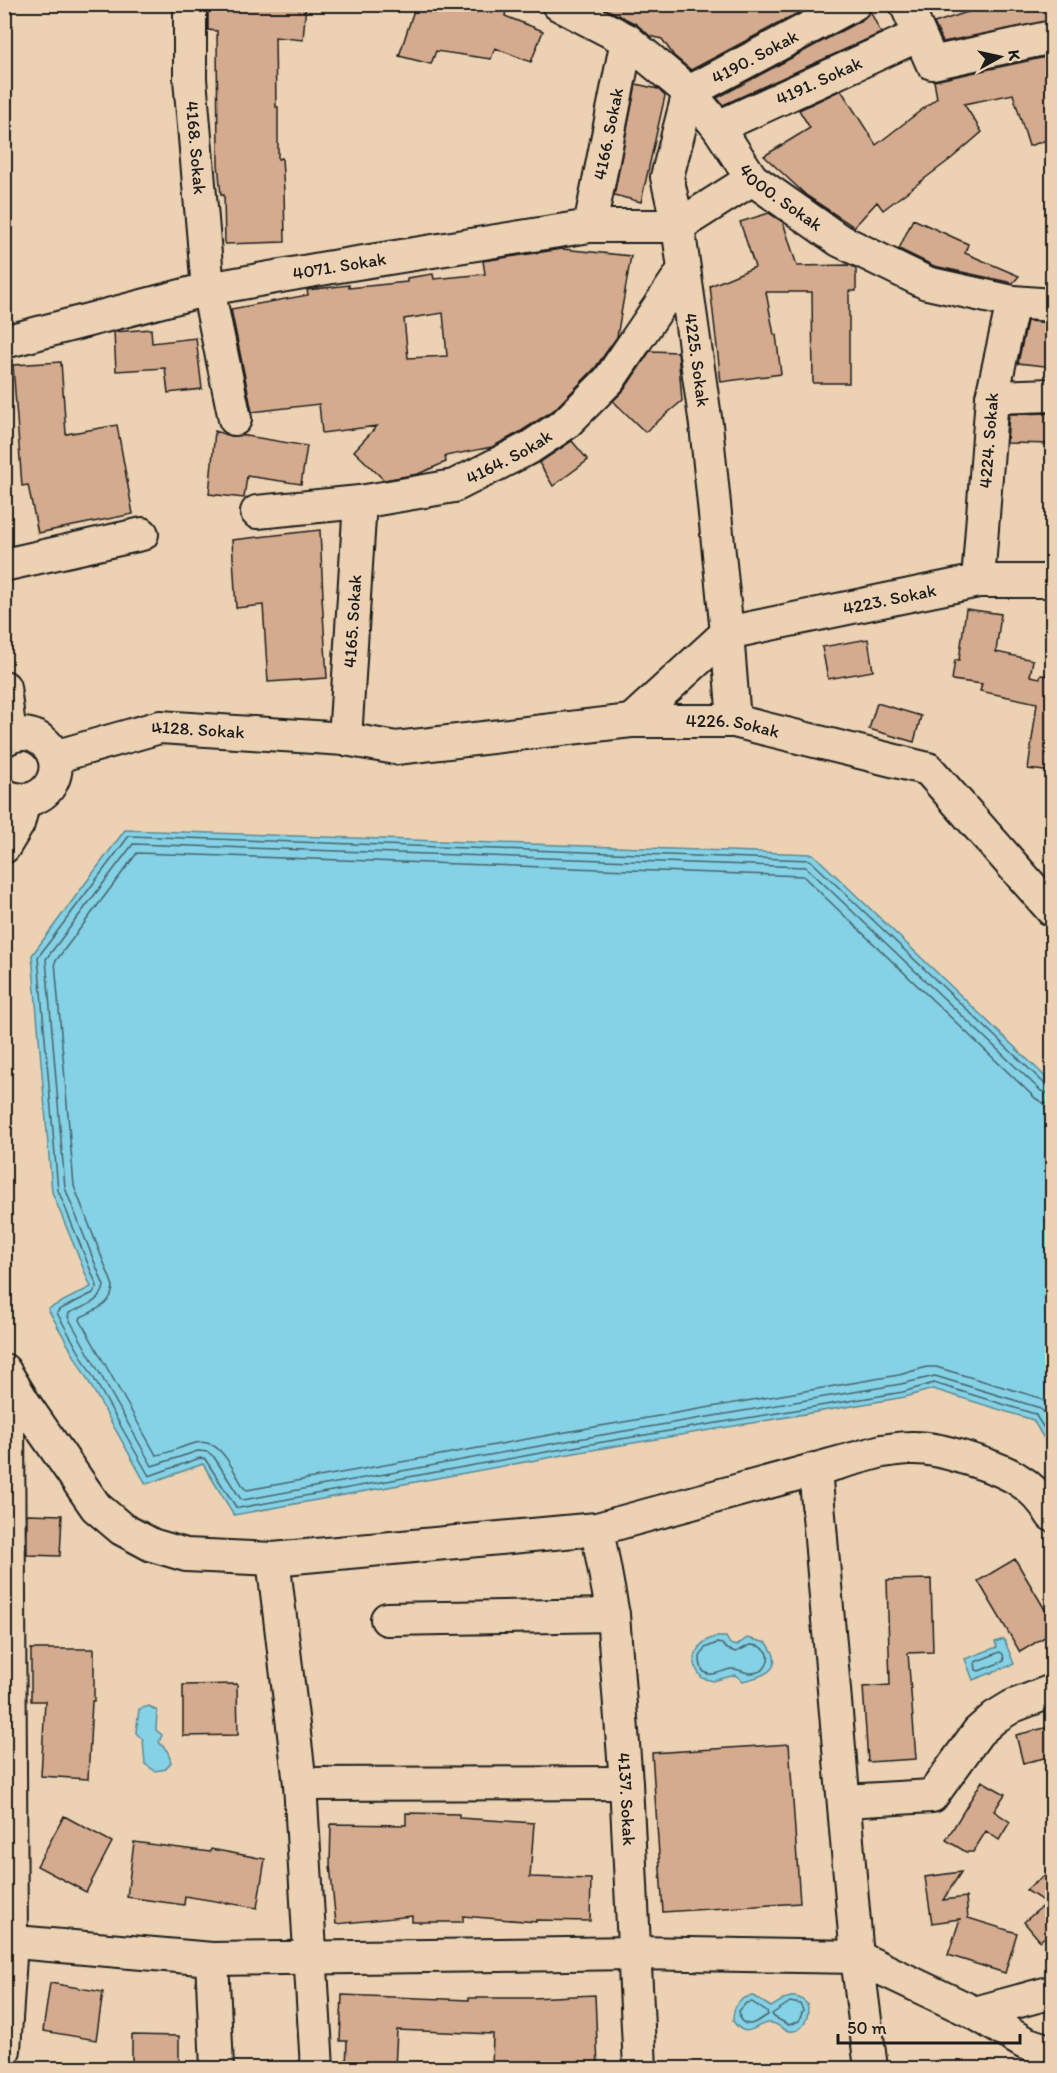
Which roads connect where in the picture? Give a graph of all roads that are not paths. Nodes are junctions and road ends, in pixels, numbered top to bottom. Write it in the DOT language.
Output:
graph roads {
  1 [pos="190,4"];
  2 [pos="558,4"];
  3 [pos="854,4"];
  4 [pos="906,4"];
  5 [pos="1053,37"];
  6 [pos="627,40"];
  7 [pos="926,49"];
  8 [pos="689,92"];
  9 [pos="718,127"];
  10 [pos="752,179"];
  11 [pos="590,226"];
  12 [pos="678,226"];
  13 [pos="683,271"];
  14 [pos="208,289"];
  15 [pos="1014,302"];
  16 [pos="1053,305"];
  17 [pos="4,342"];
  18 [pos="1053,395"];
  19 [pos="992,397"];
  20 [pos="235,419"];
  21 [pos="360,502"];
  22 [pos="257,512"];
  23 [pos="142,534"];
  24 [pos="4,565"];
  25 [pos="978,581"];
  26 [pos="1053,581"];
  27 [pos="727,633"];
  28 [pos="4,687"];
  29 [pos="631,721"];
  30 [pos="734,721"];
  31 [pos="7,738"];
  32 [pos="345,739"];
  33 [pos="54,757"];
  34 [pos="14,798"];
  35 [pos="4,847"];
  36 [pos="1052,908"];
  37 [pos="4,1370"];
  38 [pos="13,1416"];
  39 [pos="815,1469"];
  40 [pos="1053,1515"];
  41 [pos="597,1529"];
  42 [pos="273,1559"];
  43 [pos="613,1615"];
  44 [pos="387,1619"];
  45 [pos="1053,1691"];
  46 [pos="626,1783"];
  47 [pos="300,1784"];
  48 [pos="845,1801"];
  49 [pos="8,1941"];
  50 [pos="635,1953"];
  51 [pos="857,1957"];
  52 [pos="311,1958"];
  53 [pos="212,1959"];
  54 [pos="1053,1992"];
  55 [pos="975,2013"];
  56 [pos="4,2050"];
  57 [pos="1053,2052"];
  58 [pos="217,2068"];
  59 [pos="317,2068"];
  60 [pos="640,2068"];
  61 [pos="871,2068"];
  1 -- 14 [label="street, 4168. Sokak"];
  2 -- 6 [label="street, 4000. Sokak"];
  3 -- 8 [label="street, 4190. Sokak"];
  4 -- 7 [label="street"];
  5 -- 7 [label="street, 4191. Sokak"];
  6 -- 8 [label="street, 4000. Sokak"];
  6 -- 11 [label="street, 4166. Sokak"];
  7 -- 9 [label="street, 4191. Sokak"];
  8 -- 9 [label="street, 4000. Sokak"];
  8 -- 12 [label="street, 4225. Sokak"];
  9 -- 10 [label="street, 4000. Sokak"];
  10 -- 12 [label="street"];
  10 -- 15 [label="street, 4000. Sokak"];
  11 -- 12 [label="street, 4071. Sokak"];
  11 -- 14 [label="street, 4071. Sokak"];
  12 -- 13 [label="street, 4225. Sokak"];
  13 -- 21 [label="street, 4164. Sokak"];
  13 -- 27 [label="street, 4225. Sokak"];
  14 -- 17 [label="street, 4071. Sokak"];
  14 -- 20 [label="street, 4168. Sokak"];
  15 -- 16 [label="street, 4000. Sokak"];
  15 -- 19 [label="street, 4224. Sokak"];
  18 -- 19 [label="street"];
  19 -- 25 [label="street, 4224. Sokak"];
  21 -- 22 [label="street, 4164. Sokak"];
  21 -- 32 [label="street, 4165. Sokak"];
  23 -- 24 [label="street"];
  25 -- 26 [label="street, 4223. Sokak"];
  25 -- 27 [label="street, 4223. Sokak"];
  27 -- 29 [label="street"];
  27 -- 30 [label="street, 4225. Sokak"];
  28 -- 31 [label="street"];
  29 -- 30 [label="street, 4226. Sokak"];
  29 -- 32 [label="street, 4226. Sokak"];
  30 -- 36 [label="street, 4226. Sokak"];
  31 -- 33 [label="street"];
  32 -- 33 [label="street, 4128. Sokak"];
  33 -- 34 [label="street"];
  34 -- 35 [label="street"];
  37 -- 38 [label="street"];
  38 -- 42 [label="street"];
  38 -- 49 [label="street"];
  39 -- 40 [label="street"];
  39 -- 41 [label="street"];
  39 -- 48 [label="street"];
  41 -- 42 [label="street"];
  41 -- 43 [label="street, 4137. Sokak"];
  42 -- 47 [label="street"];
  43 -- 44 [label="street"];
  43 -- 46 [label="street, 4137. Sokak"];
  45 -- 48 [label="street"];
  46 -- 47 [label="street"];
  46 -- 50 [label="street, 4137. Sokak"];
  47 -- 52 [label="street"];
  48 -- 51 [label="street"];
  49 -- 53 [label="street"];
  49 -- 56 [label="street"];
  50 -- 51 [label="street"];
  50 -- 52 [label="street"];
  50 -- 60 [label="street, 4137. Sokak"];
  51 -- 55 [label="street"];
  51 -- 61 [label="street"];
  52 -- 53 [label="street"];
  52 -- 59 [label="street"];
  53 -- 58 [label="street"];
  54 -- 55 [label="street"];
  55 -- 57 [label="street"];
}
